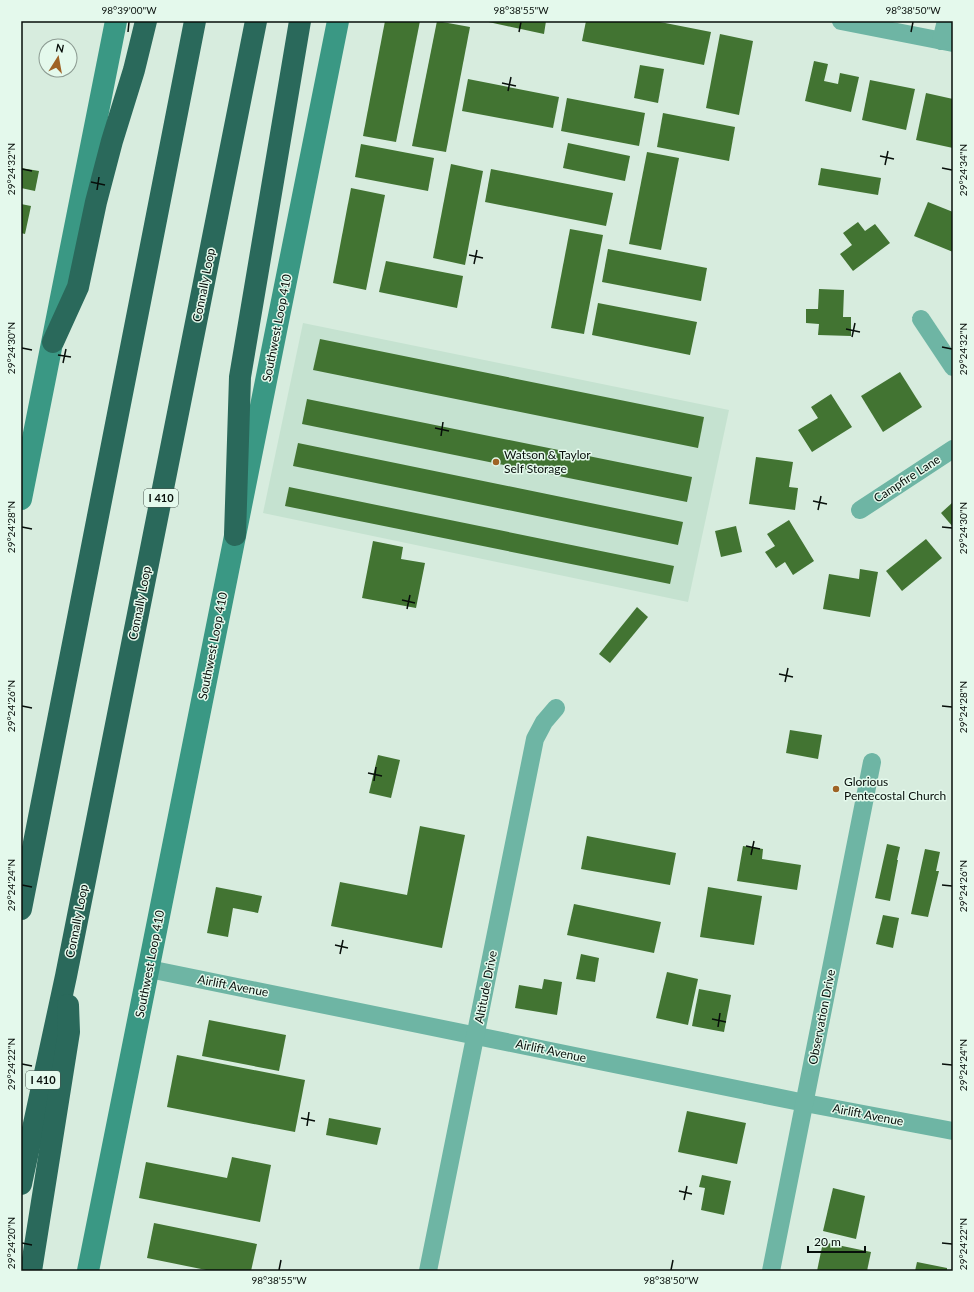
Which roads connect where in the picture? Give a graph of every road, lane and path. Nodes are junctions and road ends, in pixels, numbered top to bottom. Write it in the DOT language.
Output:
graph roads {
  1 [pos="116,21"];
  2 [pos="146,21"];
  3 [pos="195,21"];
  4 [pos="256,21"];
  5 [pos="300,21"];
  6 [pos="338,21"];
  7 [pos="841,21"];
  8 [pos="946,21"];
  9 [pos="947,42"];
  10 [pos="921,319"];
  11 [pos="52,342"];
  12 [pos="953,367"];
  13 [pos="953,449"];
  14 [pos="21,499"];
  15 [pos="860,510"];
  16 [pos="235,534"];
  17 [pos="556,708"];
  18 [pos="872,762"];
  19 [pos="24,886"];
  20 [pos="21,909"];
  21 [pos="149,969"];
  22 [pos="66,976"];
  23 [pos="476,1035"];
  24 [pos="805,1104"];
  25 [pos="953,1131"];
  26 [pos="21,1184"];
  27 [pos="31,1271"];
  28 [pos="88,1271"];
  29 [pos="428,1271"];
  30 [pos="771,1271"];
  1 -- 11 [label="main road"];
  2 -- 11 [label="highway"];
  3 -- 19 [label="highway"];
  4 -- 22 [label="highway, Connally Loop / I 410"];
  5 -- 16 [label="highway"];
  6 -- 16 [label="main road, Southwest Loop 410"];
  7 -- 9 [label="street"];
  8 -- 9 [label="street"];
  10 -- 12 [label="street"];
  11 -- 14 [label="main road"];
  13 -- 15 [label="street, Campfire Lane"];
  16 -- 21 [label="main road, Southwest Loop 410"];
  17 -- 23 [label="street, Altitude Drive"];
  18 -- 24 [label="street, Observation Drive"];
  19 -- 20 [label="highway"];
  21 -- 23 [label="street, Airlift Avenue"];
  21 -- 28 [label="main road, Southwest Loop 410"];
  22 -- 26 [label="highway, Connally Loop / I 410"];
  22 -- 27 [label="highway"];
  23 -- 24 [label="street, Airlift Avenue"];
  23 -- 29 [label="street, Altitude Drive"];
  24 -- 25 [label="street, Airlift Avenue"];
  24 -- 30 [label="street, Observation Drive"];
}
